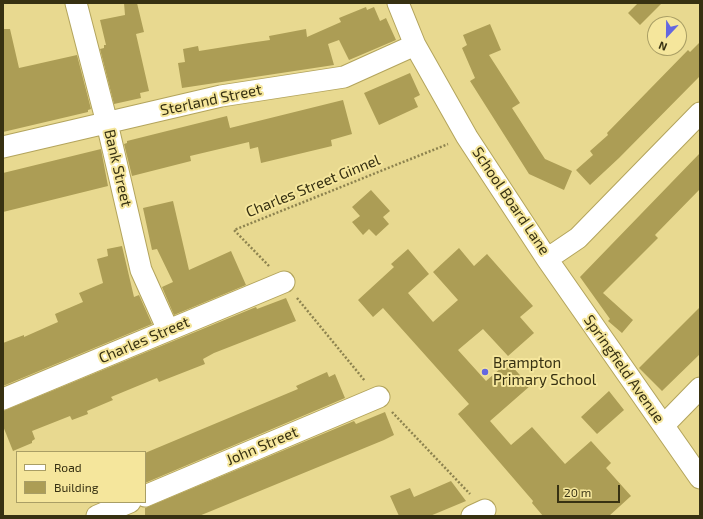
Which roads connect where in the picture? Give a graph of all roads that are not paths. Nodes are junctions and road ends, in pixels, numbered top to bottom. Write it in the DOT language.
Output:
graph roads {
  1 [pos="76,3"];
  2 [pos="398,3"];
  3 [pos="415,45"];
  4 [pos="700,113"];
  5 [pos="108,123"];
  6 [pos="3,147"];
  7 [pos="548,259"];
  8 [pos="284,282"];
  9 [pos="168,330"];
  10 [pos="700,388"];
  11 [pos="379,397"];
  12 [pos="3,399"];
  13 [pos="664,425"];
  14 [pos="700,478"];
  15 [pos="146,496"];
  16 [pos="128,503"];
  17 [pos="96,516"];
  1 -- 5 [label="street, Bank Street"];
  2 -- 3 [label="street, School Board Lane"];
  3 -- 5 [label="street, Sterland Street"];
  3 -- 7 [label="street, School Board Lane"];
  4 -- 7 [label="street, School Board Lane"];
  5 -- 6 [label="street, Sterland Street"];
  5 -- 9 [label="street, Bank Street"];
  7 -- 13 [label="street, Springfield Avenue"];
  8 -- 9 [label="street, Charles Street"];
  9 -- 12 [label="street, Charles Street"];
  10 -- 13 [label="street"];
  11 -- 15 [label="street, John Street"];
  13 -- 14 [label="street, Springfield Avenue"];
  16 -- 17 [label="street"];
}
